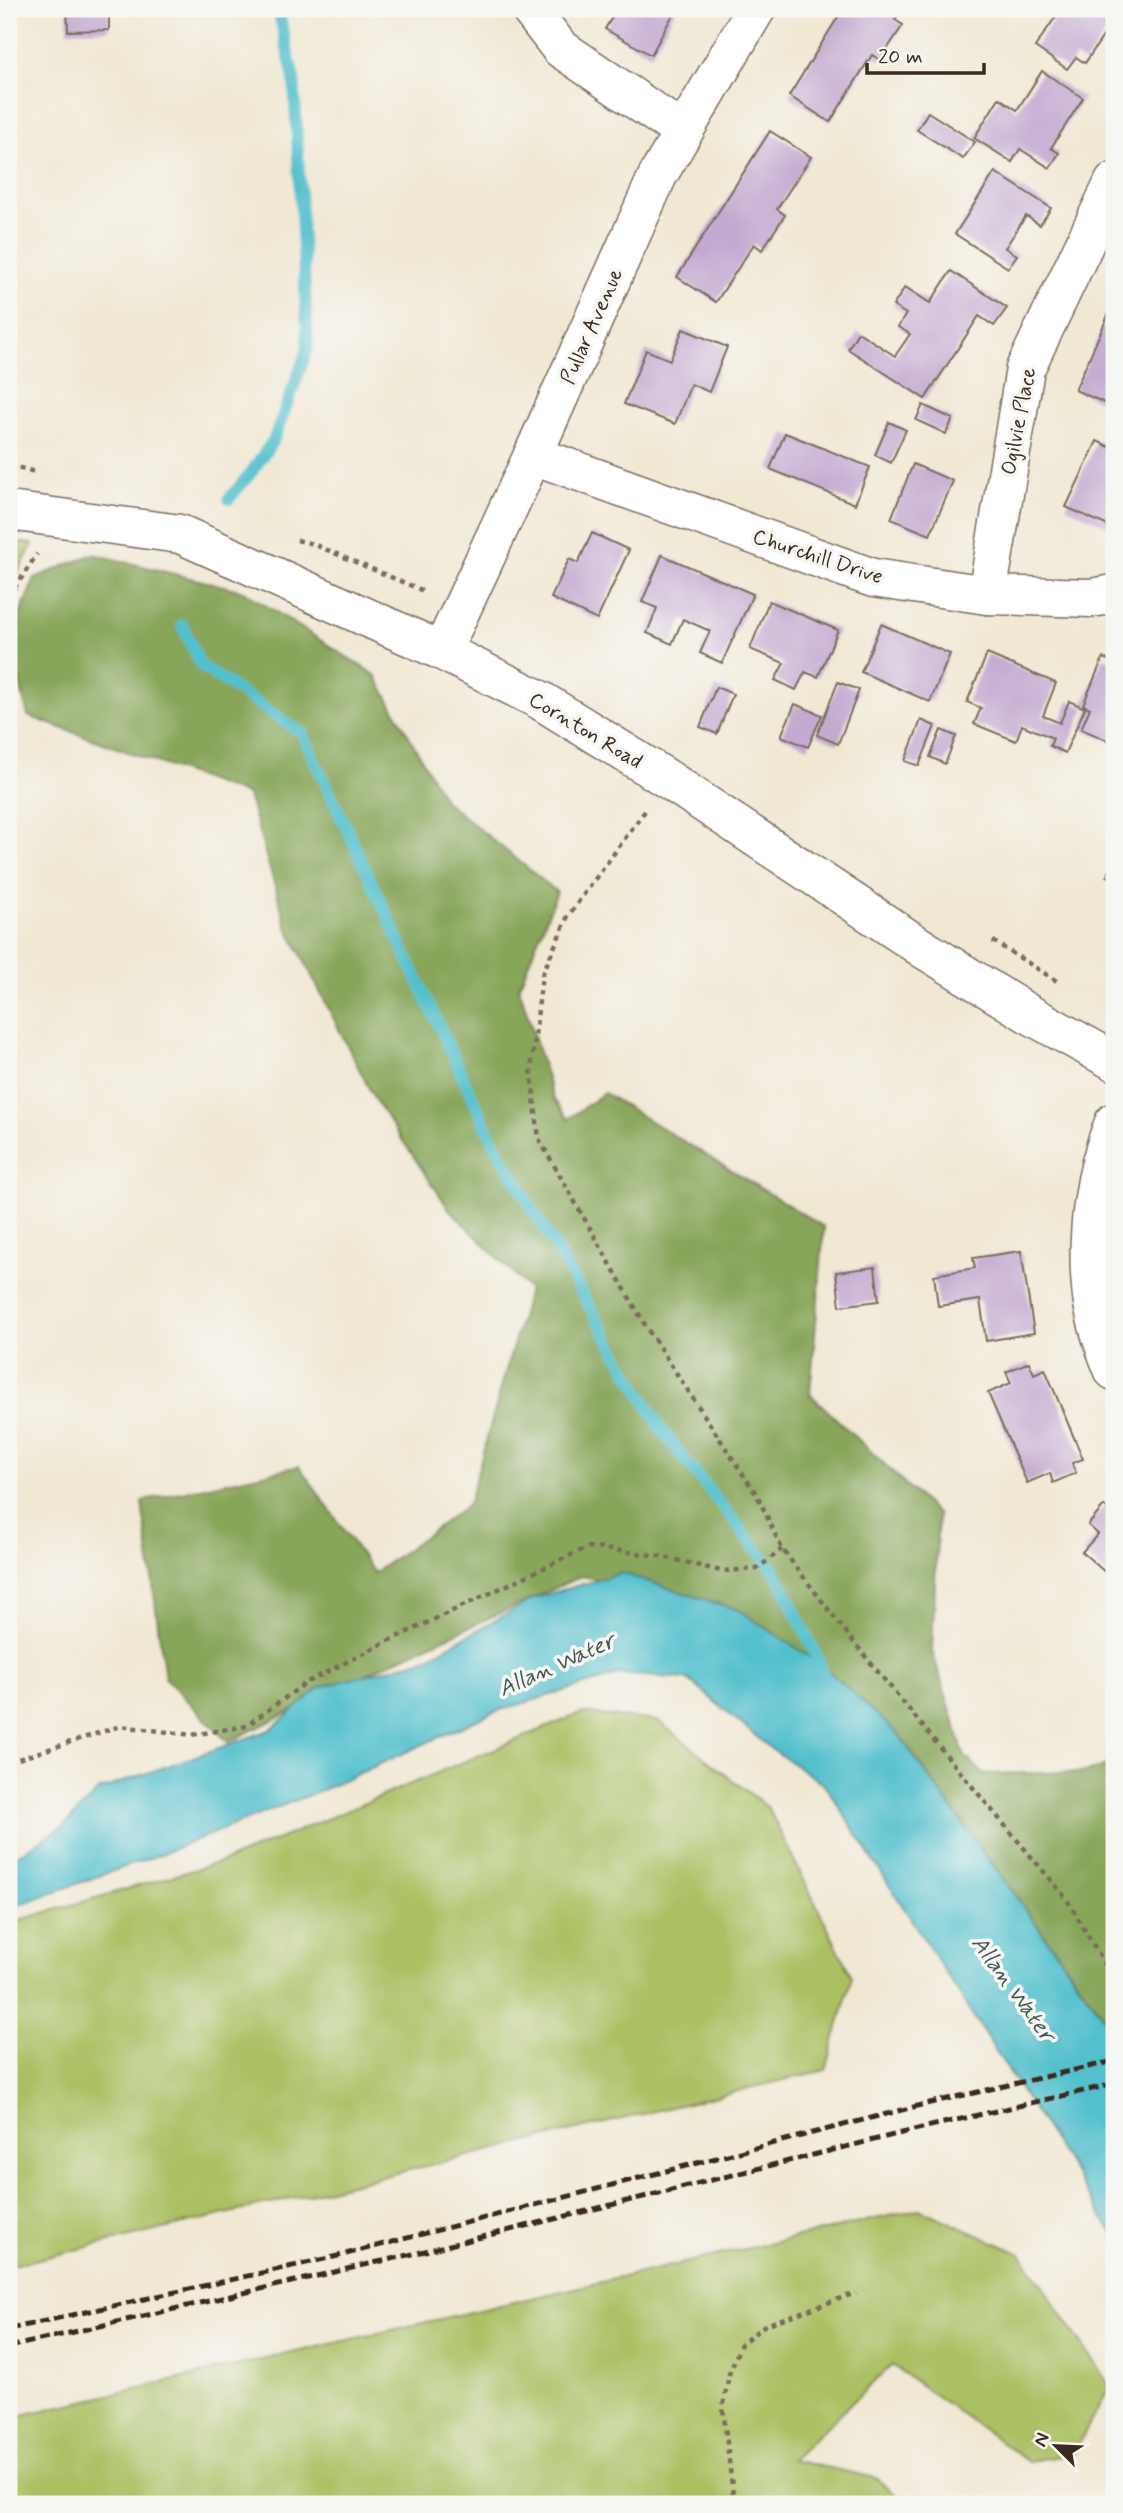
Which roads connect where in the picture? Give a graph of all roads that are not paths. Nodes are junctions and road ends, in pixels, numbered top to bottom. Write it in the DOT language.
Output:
graph roads {
  1 [pos="530,9"];
  2 [pos="755,9"];
  3 [pos="683,132"];
  4 [pos="1114,182"];
  5 [pos="533,455"];
  6 [pos="9,511"];
  7 [pos="987,594"];
  8 [pos="1114,594"];
  9 [pos="442,651"];
  10 [pos="1114,1061"];
  11 [pos="1114,1122"];
  12 [pos="1114,1371"];
  1 -- 3 [label="street"];
  2 -- 3 [label="street, Pullar Avenue"];
  3 -- 5 [label="street, Pullar Avenue"];
  4 -- 7 [label="street, Ogilvie Place"];
  5 -- 7 [label="street, Churchill Drive"];
  5 -- 9 [label="street, Pullar Avenue"];
  6 -- 9 [label="street, Cornton Road"];
  7 -- 8 [label="street, Churchill Drive"];
  9 -- 10 [label="street, Cornton Road"];
  11 -- 12 [label="street"];
}
